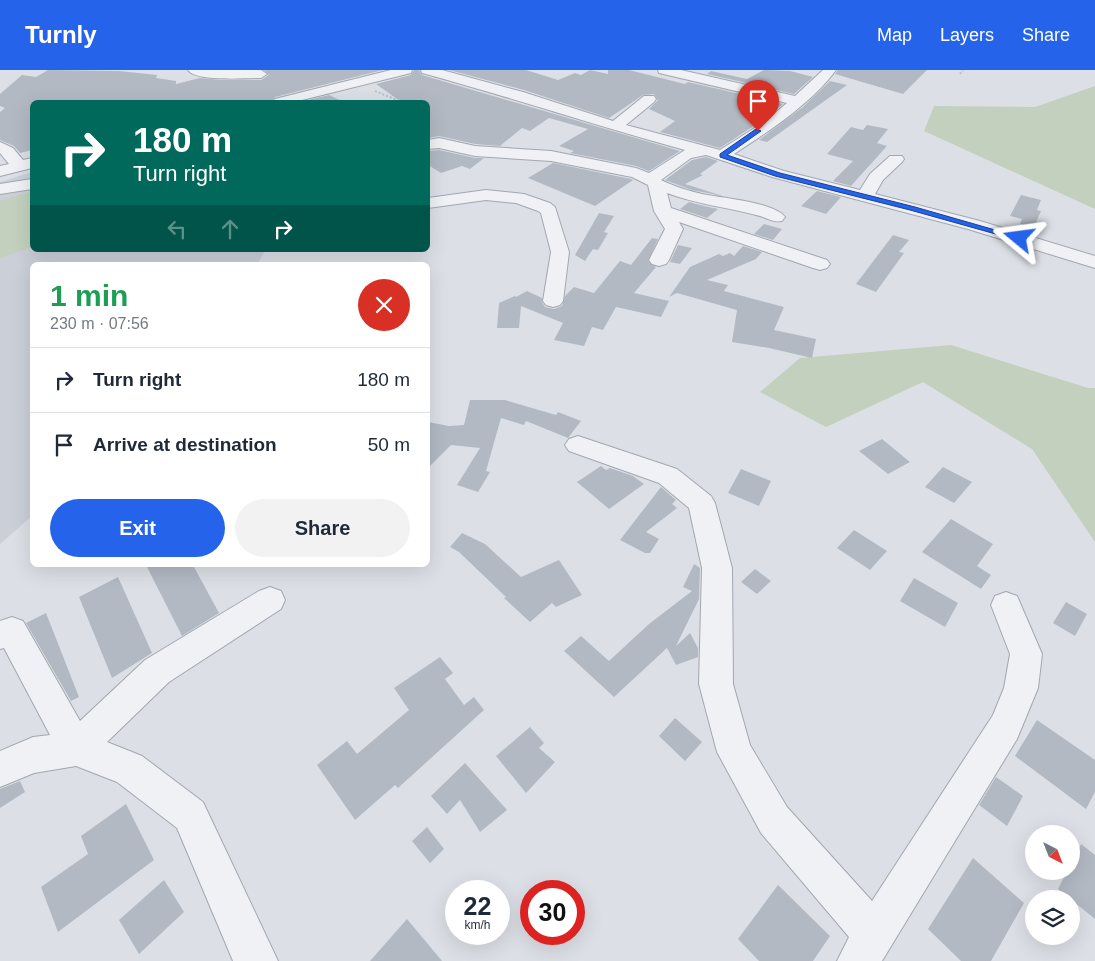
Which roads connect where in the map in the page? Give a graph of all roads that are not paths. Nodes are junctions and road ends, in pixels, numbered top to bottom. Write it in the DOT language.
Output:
graph roads {
  1 [pos="194,70"];
  2 [pos="406,70"];
  3 [pos="427,70"];
  4 [pos="664,70"];
  5 [pos="830,70"];
  6 [pos="238,72"];
  7 [pos="263,76"];
  8 [pos="649,99"];
  9 [pos="288,100"];
  10 [pos="798,101"];
  11 [pos="615,126"];
  12 [pos="430,144"];
  13 [pos="0,147"];
  14 [pos="705,151"];
  15 [pos="722,155"];
  16 [pos="896,159"];
  17 [pos="26,164"];
  18 [pos="0,171"];
  19 [pos="654,182"];
  20 [pos="30,184"];
  21 [pos="0,189"];
  22 [pos="865,196"];
  23 [pos="430,203"];
  24 [pos="663,211"];
  25 [pos="776,217"];
  26 [pos="659,260"];
  27 [pos="1095,262"];
  28 [pos="820,264"];
  29 [pos="553,301"];
  30 [pos="578,445"];
  31 [pos="270,600"];
  32 [pos="1006,605"];
  33 [pos="0,635"];
  34 [pos="76,748"];
  35 [pos="0,769"];
  36 [pos="866,948"];
  37 [pos="258,961"];
  1 -- 6 [label="street"];
  2 -- 9 [label="street"];
  3 -- 11 [label="street"];
  4 -- 10 [label="street"];
  5 -- 10 [label="street"];
  6 -- 7 [label="street"];
  8 -- 11 [label="street"];
  10 -- 15 [label="street"];
  11 -- 14 [label="street"];
  12 -- 19 [label="street"];
  13 -- 17 [label="street"];
  14 -- 15 [label="street"];
  14 -- 19 [label="street"];
  15 -- 22 [label="street"];
  16 -- 22 [label="street"];
  17 -- 18 [label="street"];
  19 -- 24 [label="street"];
  19 -- 25 [label="street"];
  20 -- 21 [label="street"];
  22 -- 27 [label="street"];
  23 -- 29 [label="street"];
  24 -- 26 [label="street"];
  24 -- 28 [label="street"];
  30 -- 36 [label="street"];
  31 -- 34 [label="street"];
  32 -- 36 [label="street"];
  33 -- 34 [label="street"];
  34 -- 35 [label="street"];
  34 -- 37 [label="street"];
}
